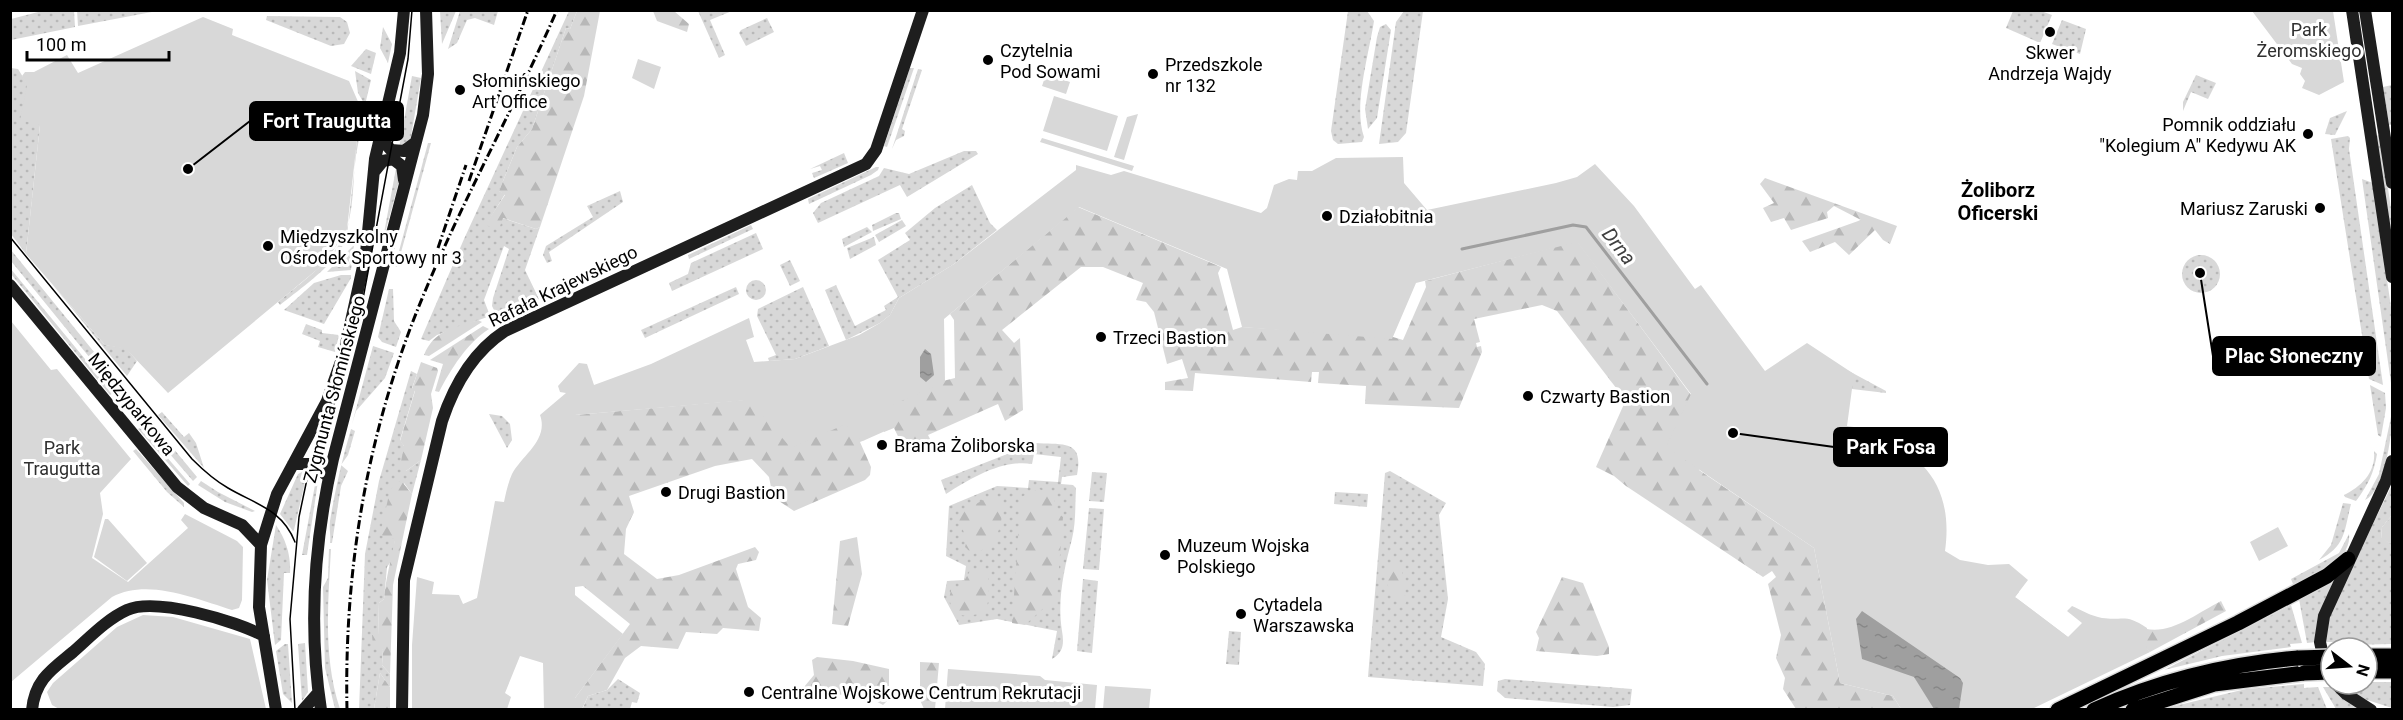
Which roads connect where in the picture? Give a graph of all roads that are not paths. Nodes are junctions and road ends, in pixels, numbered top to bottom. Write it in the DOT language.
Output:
graph roads {
  1 [pos="404,10"];
  2 [pos="426,10"];
  3 [pos="923,10"];
  4 [pos="2352,10"];
  5 [pos="2366,10"];
  6 [pos="2379,98"];
  7 [pos="2366,102"];
  8 [pos="382,124"];
  9 [pos="416,142"];
  10 [pos="374,173"];
  11 [pos="2392,183"];
  12 [pos="405,188"];
  13 [pos="2392,277"];
  14 [pos="10,285"];
  15 [pos="2392,460"];
  16 [pos="293,464"];
  17 [pos="329,477"];
  18 [pos="2389,477"];
  19 [pos="267,519"];
  20 [pos="242,525"];
  21 [pos="261,545"];
  22 [pos="2348,559"];
  23 [pos="259,607"];
  24 [pos="242,623"];
  25 [pos="264,636"];
  26 [pos="2320,636"];
  27 [pos="2319,660"];
  28 [pos="2301,665"];
  29 [pos="2319,669"];
  30 [pos="318,693"];
  31 [pos="2349,696"];
  32 [pos="275,706"];
  33 [pos="32,710"];
  34 [pos="287,710"];
  35 [pos="303,710"];
  36 [pos="321,710"];
  37 [pos="402,710"];
  38 [pos="2058,710"];
  39 [pos="2094,710"];
  40 [pos="2133,710"];
  41 [pos="2371,710"];
  1 -- 8 [label="main road, Zygmunta Słomińskiego"];
  2 -- 9 [label="main road, Zygmunta Słomińskiego"];
  3 -- 37 [label="main road, Rafała Krajewskiego"];
  4 -- 7 [label="main road"];
  5 -- 6 [label="main road"];
  6 -- 7 [label="main road"];
  6 -- 11 [label="main road"];
  7 -- 13 [label="main road"];
  8 -- 9 [label="main road"];
  8 -- 10 [label="main road, Zygmunta Słomińskiego"];
  9 -- 12 [label="main road, Zygmunta Słomińskiego"];
  10 -- 12 [label="main road"];
  10 -- 16 [label="main road, Zygmunta Słomińskiego"];
  12 -- 17 [label="main road, Zygmunta Słomińskiego"];
  14 -- 20 [label="main road, Międzyparkowa"];
  15 -- 18 [label="main road"];
  16 -- 17 [label="main road"];
  16 -- 19 [label="main road, Zygmunta Słomińskiego"];
  17 -- 30 [label="main road, Zygmunta Słomińskiego"];
  18 -- 22 [label="main road"];
  19 -- 20 [label="main road"];
  19 -- 21 [label="main road, Zygmunta Słomińskiego"];
  20 -- 21 [label="main road, Międzyparkowa"];
  21 -- 23 [label="main road, Zygmunta Słomińskiego"];
  22 -- 26 [label="main road"];
  22 -- 38 [label="main road"];
  23 -- 24 [label="main road"];
  23 -- 25 [label="main road, Zygmunta Słomińskiego"];
  24 -- 25 [label="main road"];
  24 -- 33 [label="main road"];
  25 -- 32 [label="main road, Zygmunta Słomińskiego"];
  27 -- 28 [label="main road, bridge"];
  28 -- 29 [label="main road, bridge"];
  28 -- 39 [label="main road"];
  28 -- 40 [label="main road"];
  30 -- 35 [label="main road"];
  30 -- 36 [label="main road, Zygmunta Słomińskiego"];
  31 -- 41 [label="main road"];
  32 -- 34 [label="main road"];
}
